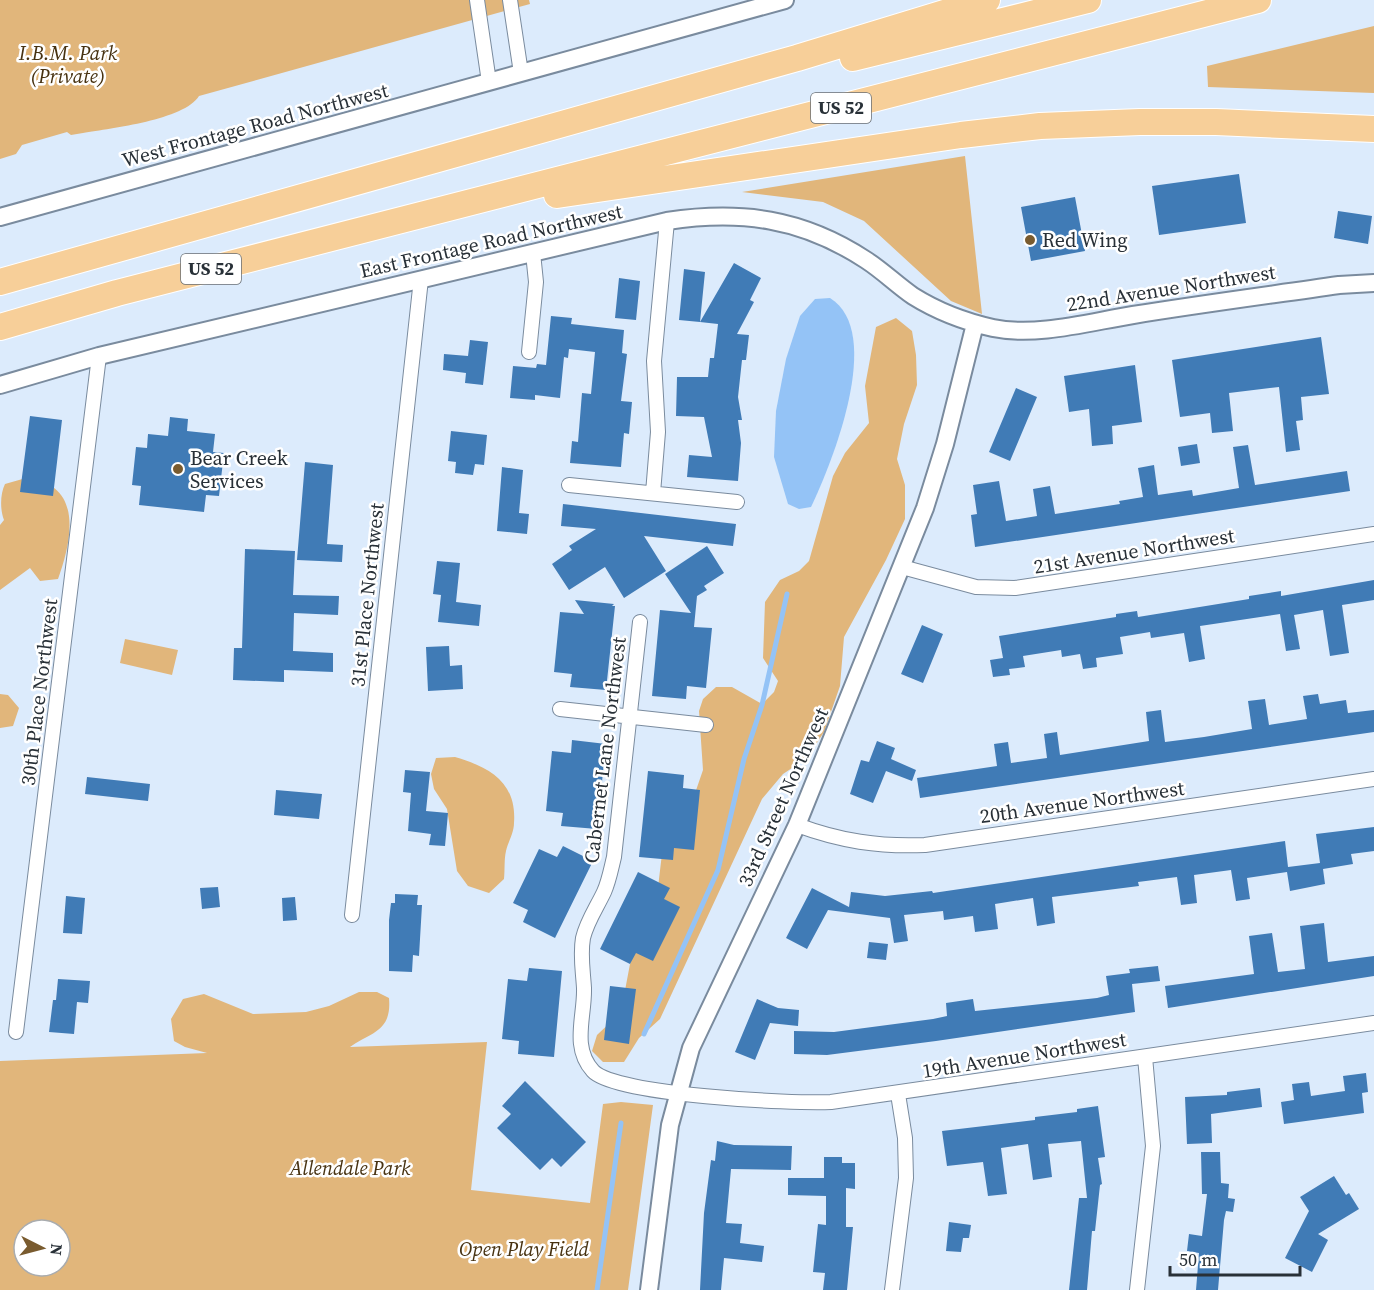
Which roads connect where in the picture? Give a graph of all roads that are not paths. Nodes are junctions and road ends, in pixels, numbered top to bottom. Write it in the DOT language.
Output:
graph roads {
  1 [pos="477,0"];
  2 [pos="510,0"];
  3 [pos="785,0"];
  4 [pos="987,0"];
  5 [pos="1088,0"];
  6 [pos="1258,0"];
  7 [pos="521,73"];
  8 [pos="489,82"];
  9 [pos="1374,129"];
  10 [pos="418,163"];
  11 [pos="423,215"];
  12 [pos="0,217"];
  13 [pos="667,221"];
  14 [pos="533,253"];
  15 [pos="421,279"];
  16 [pos="0,282"];
  17 [pos="1374,283"];
  18 [pos="975,324"];
  19 [pos="0,327"];
  20 [pos="529,352"];
  21 [pos="99,356"];
  22 [pos="0,385"];
  23 [pos="569,485"];
  24 [pos="653,493"];
  25 [pos="737,502"];
  26 [pos="1374,534"];
  27 [pos="902,567"];
  28 [pos="640,622"];
  29 [pos="560,709"];
  30 [pos="630,716"];
  31 [pos="706,725"];
  32 [pos="1374,779"];
  33 [pos="797,825"];
  34 [pos="352,915"];
  35 [pos="1374,1023"];
  36 [pos="16,1032"];
  37 [pos="1145,1057"];
  38 [pos="678,1092"];
  39 [pos="898,1094"];
  40 [pos="649,1290"];
  41 [pos="892,1290"];
  42 [pos="1137,1290"];
  1 -- 8 [label="street"];
  2 -- 7 [label="street"];
  3 -- 7 [label="street, West Frontage Road Northwest"];
  4 -- 10 [label="highway"];
  5 -- 10 [label="highway, US 52"];
  6 -- 11 [label="highway, US 52"];
  7 -- 8 [label="street, West Frontage Road Northwest"];
  8 -- 12 [label="street, West Frontage Road Northwest"];
  9 -- 11 [label="highway"];
  10 -- 16 [label="highway, US 52"];
  11 -- 19 [label="highway, US 52"];
  13 -- 14 [label="street, East Frontage Road Northwest"];
  13 -- 18 [label="street, East Frontage Road Northwest"];
  13 -- 24 [label="street"];
  14 -- 15 [label="street, East Frontage Road Northwest"];
  14 -- 20 [label="street"];
  15 -- 21 [label="street, East Frontage Road Northwest"];
  15 -- 34 [label="street, 31st Place Northwest"];
  17 -- 18 [label="street, 22nd Avenue Northwest"];
  18 -- 27 [label="street, 33rd Street Northwest"];
  21 -- 22 [label="street, East Frontage Road Northwest"];
  21 -- 36 [label="street, 30th Place Northwest"];
  23 -- 24 [label="street"];
  24 -- 25 [label="street"];
  26 -- 27 [label="street, 21st Avenue Northwest"];
  27 -- 33 [label="street, 33rd Street Northwest"];
  28 -- 30 [label="street, Cabernet Lane Northwest"];
  29 -- 30 [label="street"];
  30 -- 31 [label="street"];
  30 -- 38 [label="street, Cabernet Lane Northwest"];
  32 -- 33 [label="street, 20th Avenue Northwest"];
  33 -- 38 [label="street, 33rd Street Northwest"];
  35 -- 37 [label="street, 19th Avenue Northwest"];
  37 -- 39 [label="street, 19th Avenue Northwest"];
  37 -- 42 [label="street"];
  38 -- 39 [label="street, 19th Avenue Northwest"];
  38 -- 40 [label="street, 33rd Street Northwest"];
  39 -- 41 [label="street"];
}
